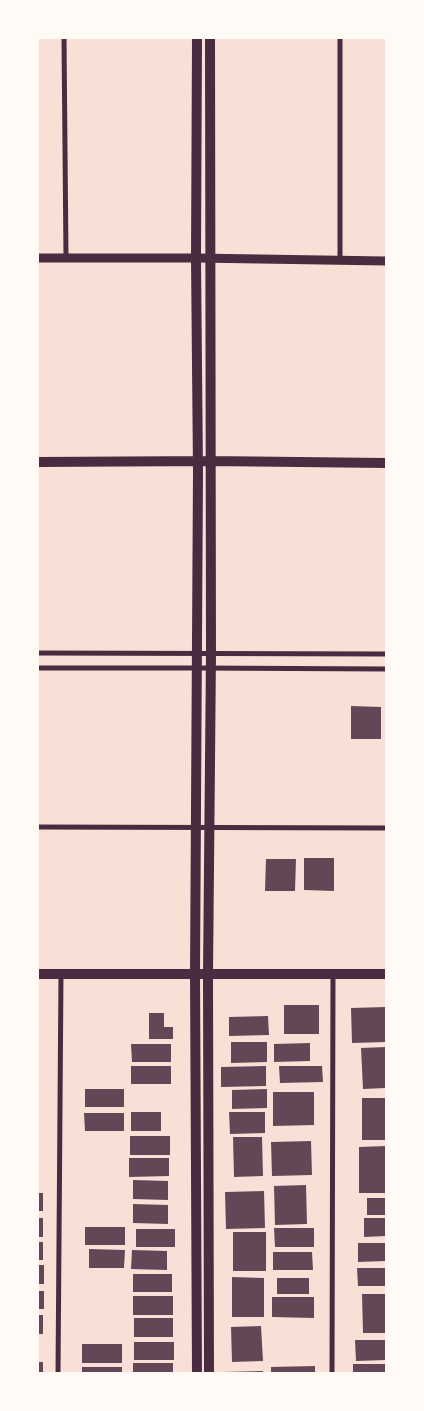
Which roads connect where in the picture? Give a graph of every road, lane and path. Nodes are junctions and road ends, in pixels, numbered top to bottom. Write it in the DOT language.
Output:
graph roads {
  1 [pos="64,38"];
  2 [pos="197,38"];
  3 [pos="210,38"];
  4 [pos="340,38"];
  5 [pos="38,258"];
  6 [pos="66,258"];
  7 [pos="196,258"];
  8 [pos="211,258"];
  9 [pos="340,260"];
  10 [pos="386,261"];
  11 [pos="211,461"];
  12 [pos="38,462"];
  13 [pos="198,462"];
  14 [pos="386,463"];
  15 [pos="38,653"];
  16 [pos="197,653"];
  17 [pos="211,654"];
  18 [pos="386,654"];
  19 [pos="38,668"];
  20 [pos="197,668"];
  21 [pos="211,668"];
  22 [pos="386,669"];
  23 [pos="38,828"];
  24 [pos="386,828"];
  25 [pos="196,829"];
  26 [pos="210,829"];
  27 [pos="38,974"];
  28 [pos="61,974"];
  29 [pos="195,974"];
  30 [pos="208,974"];
  31 [pos="333,974"];
  32 [pos="386,974"];
  33 [pos="58,1374"];
  34 [pos="196,1374"];
  35 [pos="209,1374"];
  36 [pos="332,1374"];
  1 -- 6 [label="street"];
  2 -- 7 [label="main road"];
  3 -- 8 [label="main road"];
  4 -- 9 [label="street"];
  5 -- 6 [label="street"];
  6 -- 7 [label="street"];
  7 -- 8 [label="street"];
  7 -- 13 [label="main road"];
  8 -- 9 [label="street"];
  8 -- 11 [label="main road"];
  9 -- 10 [label="street"];
  11 -- 13 [label="main road"];
  11 -- 14 [label="main road"];
  11 -- 17 [label="main road"];
  12 -- 13 [label="main road"];
  13 -- 16 [label="main road"];
  15 -- 16 [label="street"];
  16 -- 17 [label="street"];
  16 -- 20 [label="main road"];
  17 -- 18 [label="street"];
  17 -- 21 [label="main road"];
  19 -- 20 [label="street"];
  20 -- 21 [label="street"];
  20 -- 25 [label="main road"];
  21 -- 22 [label="street"];
  21 -- 26 [label="main road"];
  23 -- 25 [label="street"];
  24 -- 26 [label="street"];
  25 -- 26 [label="street"];
  25 -- 29 [label="main road"];
  26 -- 30 [label="main road"];
  27 -- 28 [label="main road"];
  28 -- 29 [label="main road"];
  28 -- 33 [label="street"];
  29 -- 30 [label="main road"];
  29 -- 34 [label="main road"];
  30 -- 31 [label="main road"];
  30 -- 35 [label="main road"];
  31 -- 32 [label="main road"];
  31 -- 36 [label="street"];
}
